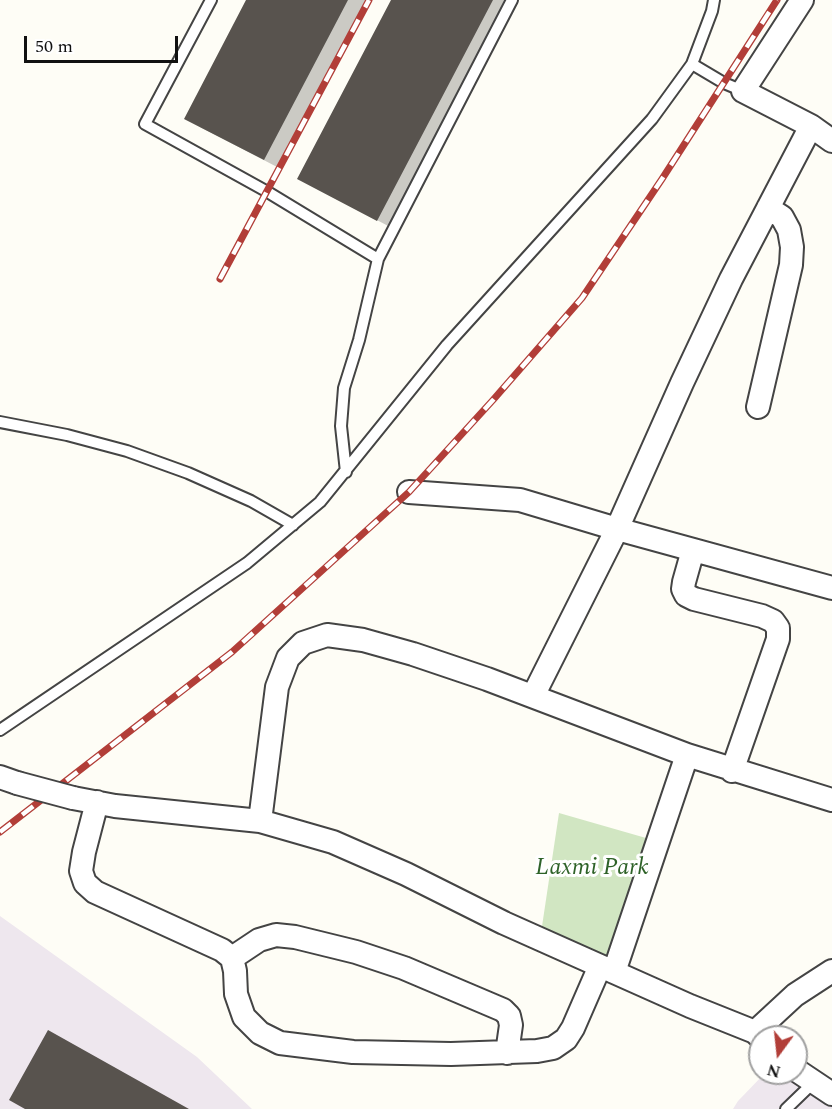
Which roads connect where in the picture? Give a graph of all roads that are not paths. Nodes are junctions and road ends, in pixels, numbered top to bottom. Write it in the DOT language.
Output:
graph roads {
  1 [pos="211,0"];
  2 [pos="512,0"];
  3 [pos="714,0"];
  4 [pos="802,0"];
  5 [pos="692,64"];
  6 [pos="742,91"];
  7 [pos="811,126"];
  8 [pos="832,141"];
  9 [pos="768,208"];
  10 [pos="378,258"];
  11 [pos="758,407"];
  12 [pos="0,422"];
  13 [pos="346,472"];
  14 [pos="409,492"];
  15 [pos="293,525"];
  16 [pos="617,529"];
  17 [pos="693,550"];
  18 [pos="832,588"];
  19 [pos="533,696"];
  20 [pos="0,730"];
  21 [pos="687,755"];
  22 [pos="732,771"];
  23 [pos="8,780"];
  24 [pos="832,800"];
  25 [pos="97,802"];
  26 [pos="260,821"];
  27 [pos="232,958"];
  28 [pos="607,969"];
  29 [pos="832,970"];
  30 [pos="767,1025"];
  31 [pos="748,1031"];
  32 [pos="507,1053"];
  33 [pos="814,1082"];
  34 [pos="786,1109"];
  1 -- 10 [label="lane"];
  2 -- 10 [label="lane"];
  3 -- 5 [label="lane"];
  4 -- 6 [label="street"];
  5 -- 6 [label="lane"];
  5 -- 13 [label="lane"];
  6 -- 7 [label="street"];
  7 -- 8 [label="street"];
  7 -- 9 [label="street"];
  9 -- 11 [label="street"];
  9 -- 16 [label="street"];
  10 -- 13 [label="lane"];
  12 -- 15 [label="lane"];
  13 -- 15 [label="lane"];
  14 -- 16 [label="street"];
  15 -- 20 [label="lane"];
  16 -- 17 [label="street"];
  16 -- 19 [label="street"];
  17 -- 18 [label="street"];
  17 -- 22 [label="street"];
  19 -- 21 [label="street"];
  19 -- 26 [label="street"];
  21 -- 22 [label="street"];
  21 -- 28 [label="street"];
  22 -- 24 [label="street"];
  23 -- 25 [label="street, bridge"];
  25 -- 26 [label="street"];
  25 -- 27 [label="street"];
  26 -- 28 [label="street"];
  27 -- 32 [label="street"];
  27 -- 32 [label="street"];
  28 -- 31 [label="street"];
  28 -- 32 [label="street"];
  29 -- 30 [label="street"];
  33 -- 34 [label="lane"];
}
